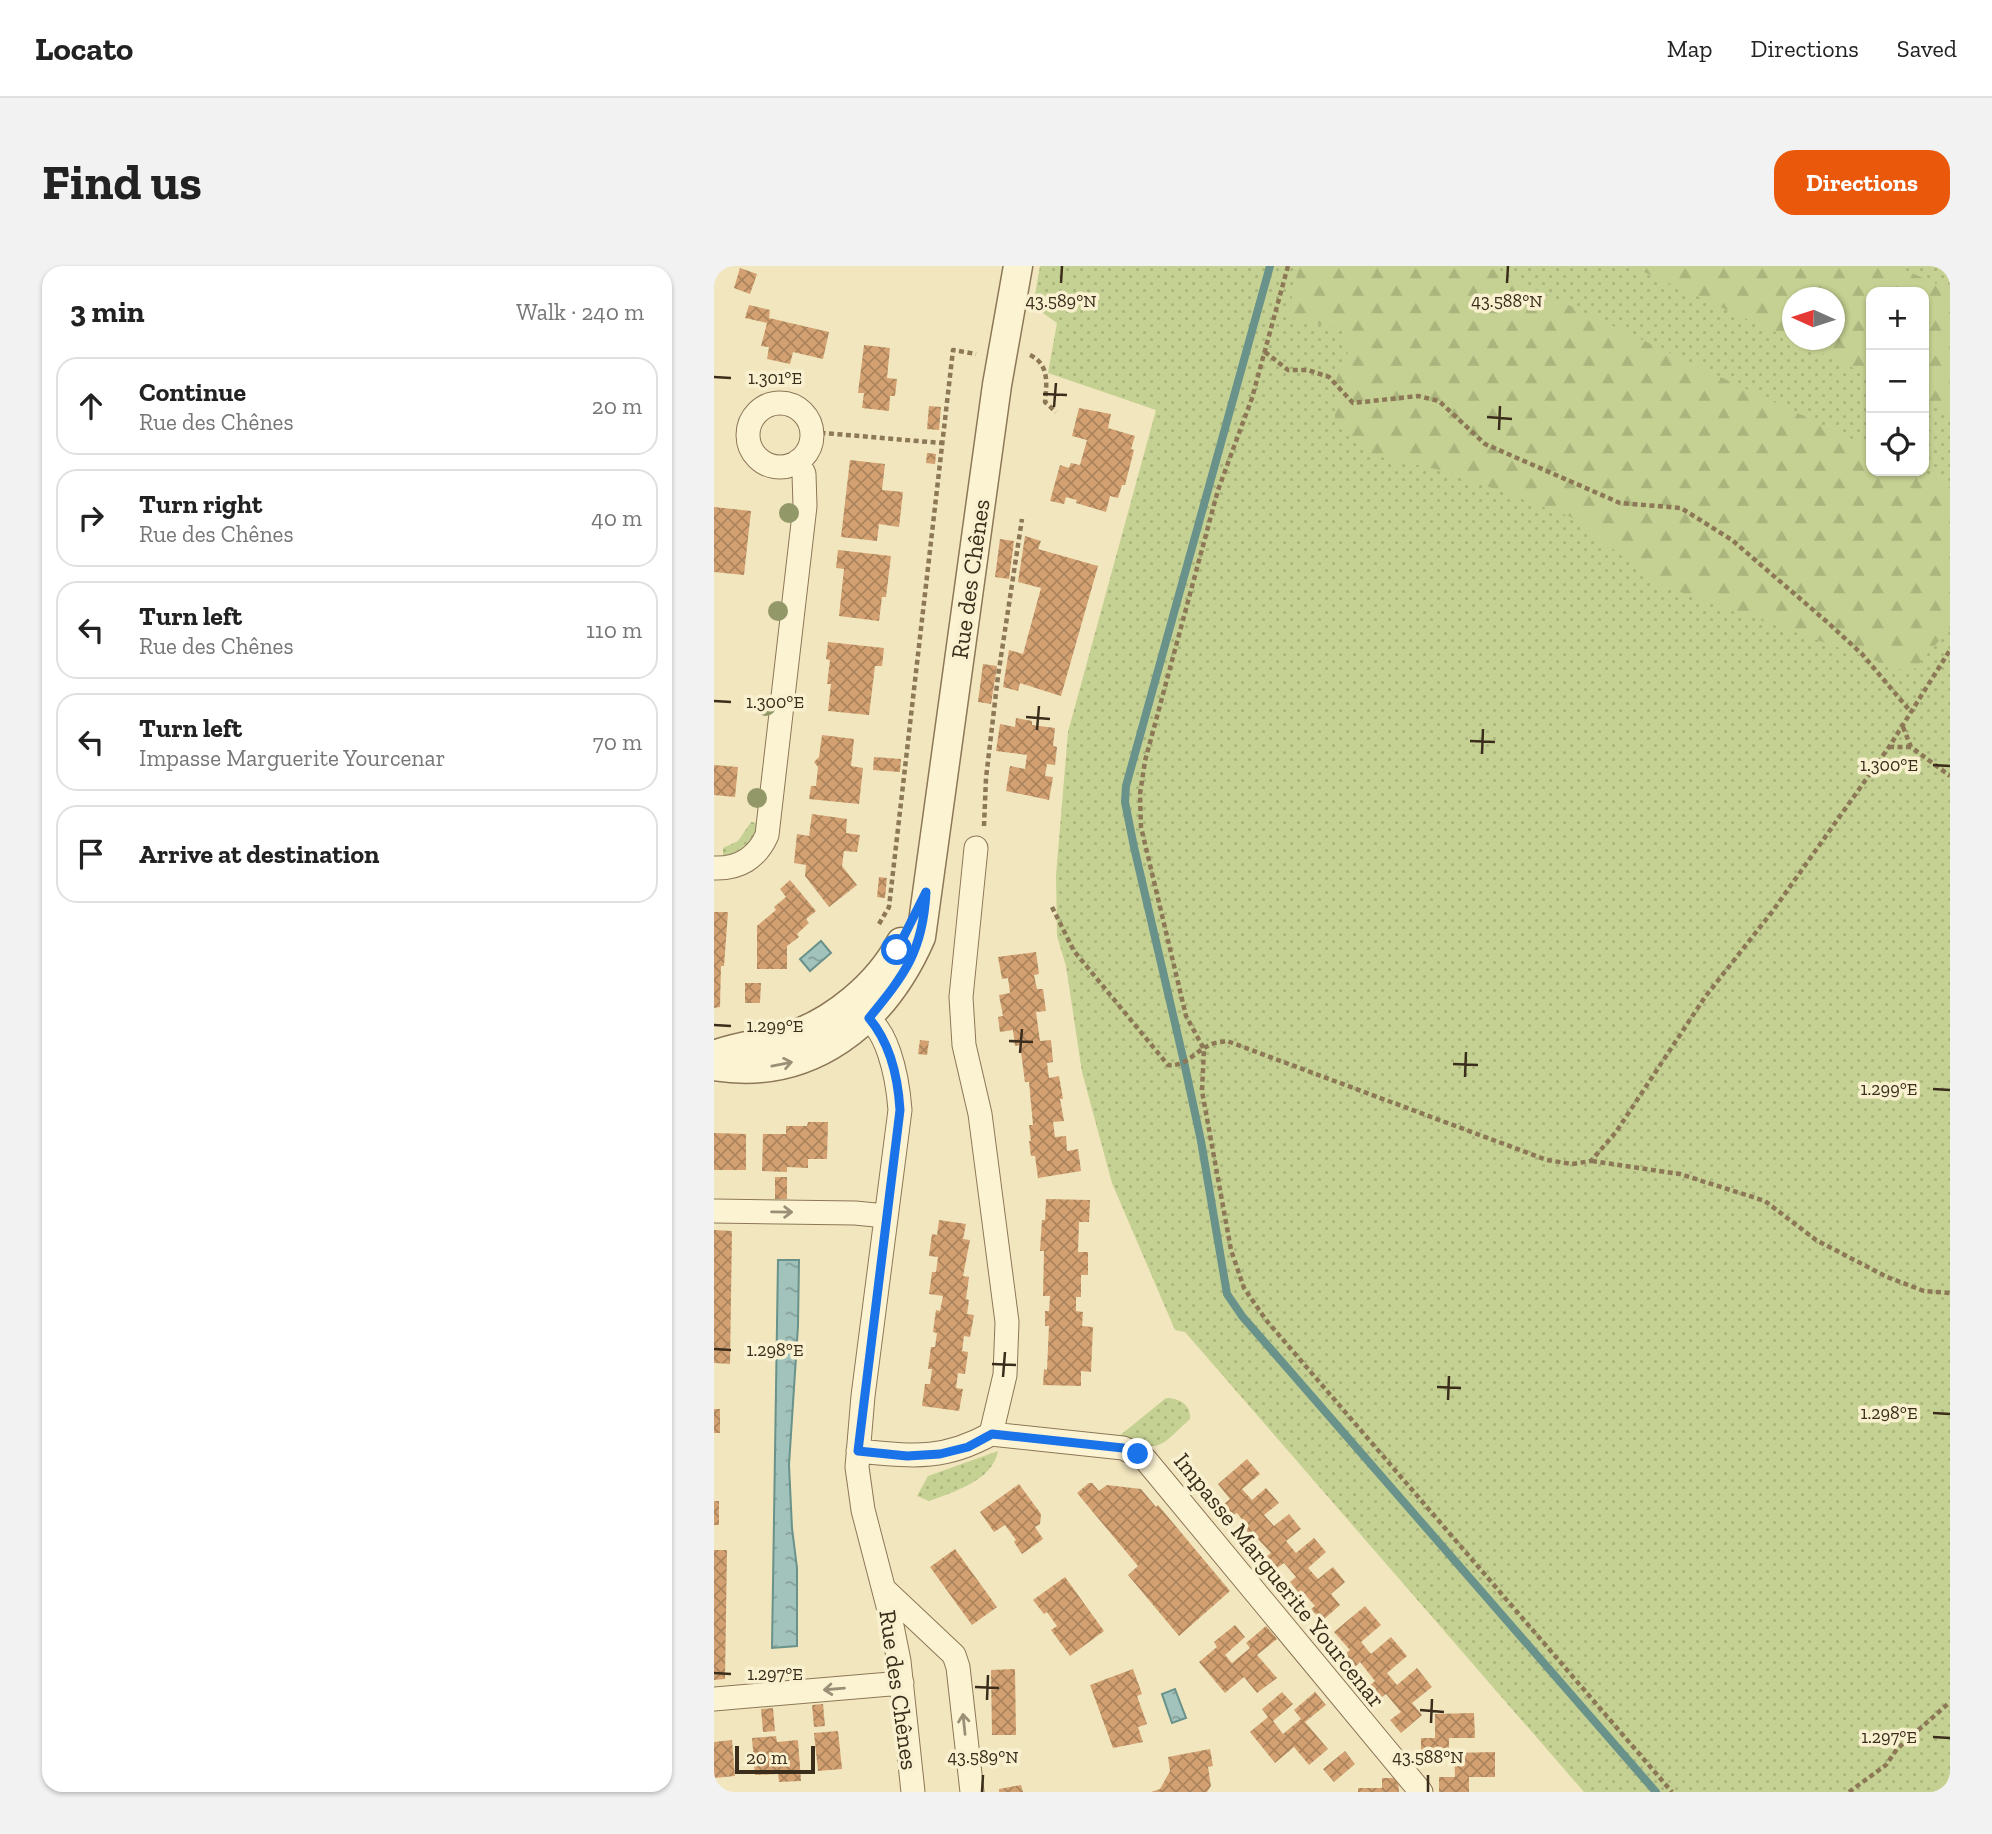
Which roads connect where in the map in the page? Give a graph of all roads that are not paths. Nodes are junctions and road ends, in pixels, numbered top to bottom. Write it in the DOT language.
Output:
graph roads {
  1 [pos="1018,266"];
  2 [pos="798,461"];
  3 [pos="980,843"];
  4 [pos="714,868"];
  5 [pos="926,892"];
  6 [pos="869,1018"];
  7 [pos="819,1024"];
  8 [pos="714,1055"];
  9 [pos="714,1066"];
  10 [pos="714,1211"];
  11 [pos="886,1216"];
  12 [pos="992,1434"];
  13 [pos="858,1451"];
  14 [pos="884,1589"];
  15 [pos="940,1641"];
  16 [pos="901,1672"];
  17 [pos="714,1699"];
  18 [pos="913,1792"];
  19 [pos="972,1792"];
  20 [pos="1421,1792"];
  1 -- 5 [label="street, Rue des Chênes"];
  2 -- 2 [label="street"];
  2 -- 4 [label="street"];
  3 -- 12 [label="street"];
  5 -- 6 [label="street, Rue des Chênes"];
  5 -- 7 [label="street, Rue des Chênes"];
  6 -- 7 [label="street"];
  9 -- 6 [label="street, one-way"];
  6 -- 11 [label="street, Rue des Chênes"];
  7 -- 8 [label="street, Rue des Chênes"];
  10 -- 11 [label="street, one-way"];
  11 -- 13 [label="street, Rue des Chênes"];
  12 -- 13 [label="street"];
  12 -- 20 [label="street, Impasse Marguerite Yourcenar"];
  13 -- 14 [label="street, Rue des Chênes"];
  14 -- 15 [label="street, Rue des Chênes"];
  14 -- 16 [label="street, Rue des Chênes"];
  15 -- 16 [label="street"];
  19 -- 15 [label="street, Rue des Chênes, one-way"];
  16 -- 17 [label="street, one-way"];
  16 -- 18 [label="street, Rue des Chênes"];
}
